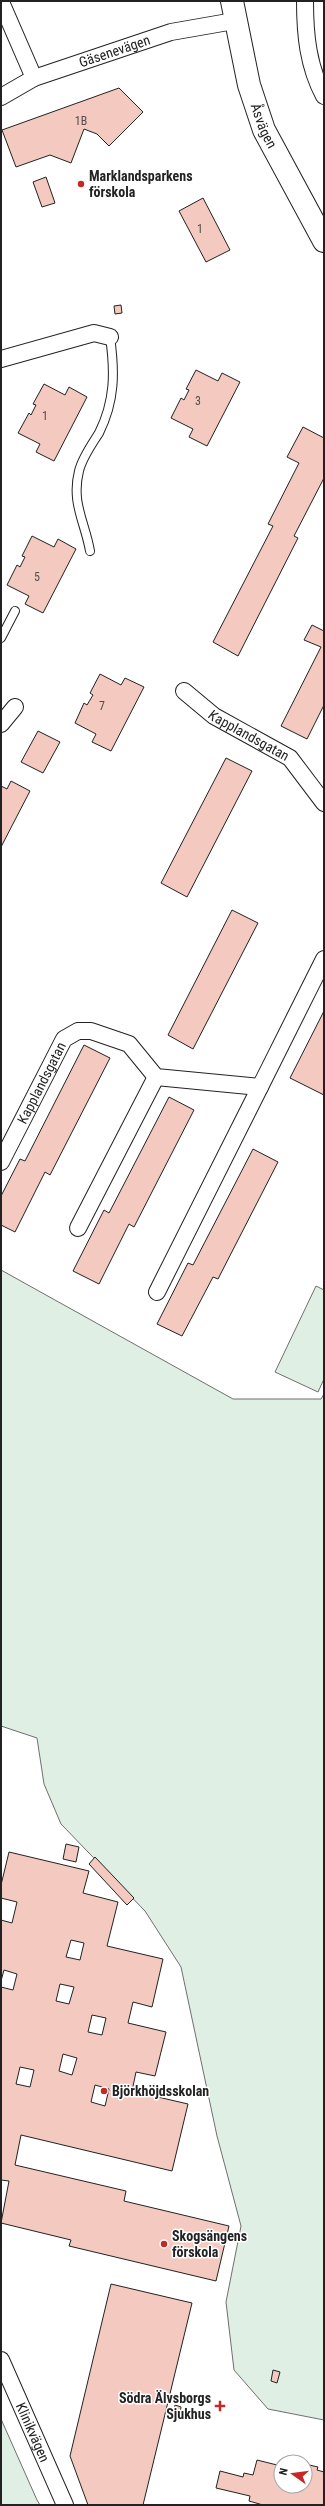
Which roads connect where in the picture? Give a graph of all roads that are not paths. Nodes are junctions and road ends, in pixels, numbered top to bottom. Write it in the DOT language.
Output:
graph roads {
  1 [pos="305,1"];
  2 [pos="1,2"];
  3 [pos="233,11"];
  4 [pos="34,78"];
  5 [pos="324,96"];
  6 [pos="1,97"];
  7 [pos="324,241"];
  8 [pos="110,337"];
  9 [pos="1,359"];
  10 [pos="90,552"];
  11 [pos="14,610"];
  12 [pos="1,638"];
  13 [pos="184,691"];
  14 [pos="15,707"];
  15 [pos="1,724"];
  16 [pos="324,802"];
  17 [pos="324,959"];
  18 [pos="156,1077"];
  19 [pos="260,1087"];
  20 [pos="1,1162"];
  21 [pos="78,1228"];
  22 [pos="157,1292"];
  23 [pos="1,2360"];
  24 [pos="64,2505"];
  1 -- 5 [label="street"];
  2 -- 4 [label="street"];
  3 -- 4 [label="street, Gäsenevägen"];
  3 -- 7 [label="street, Åsvägen"];
  4 -- 6 [label="street, Gäsenevägen"];
  8 -- 9 [label="street"];
  8 -- 10 [label="lane"];
  11 -- 12 [label="lane"];
  13 -- 16 [label="street, Kapplandsgatan"];
  14 -- 15 [label="street"];
  17 -- 19 [label="street"];
  18 -- 19 [label="street"];
  18 -- 20 [label="street, Kapplandsgatan"];
  18 -- 21 [label="street"];
  19 -- 22 [label="street"];
  23 -- 24 [label="street, Klinikvägen"];
}
